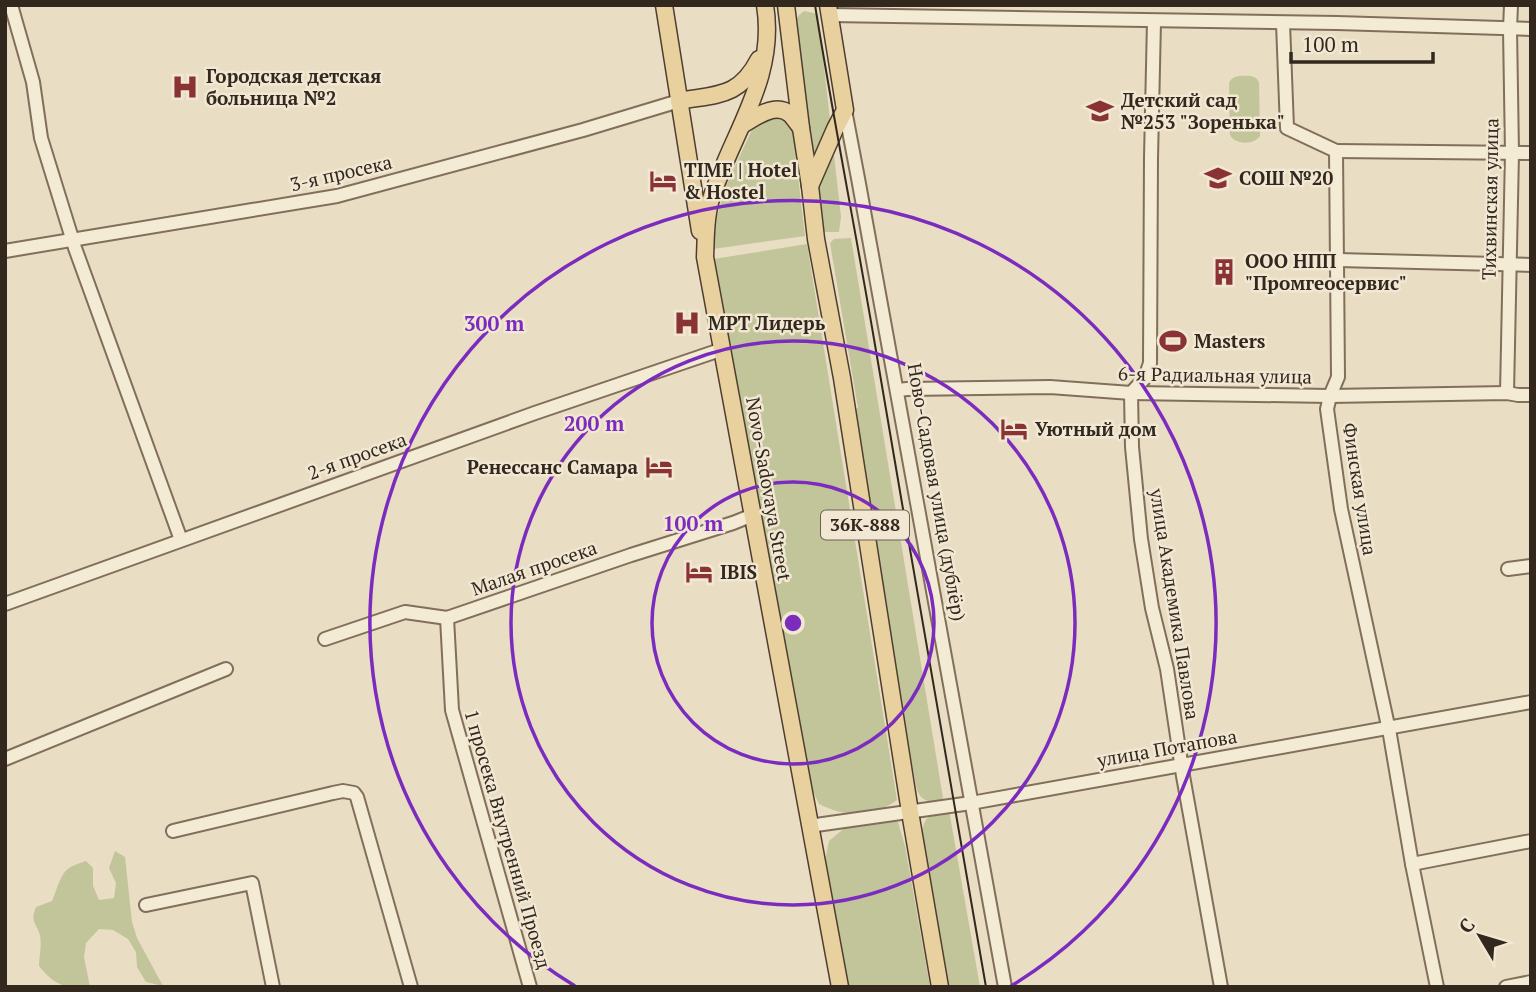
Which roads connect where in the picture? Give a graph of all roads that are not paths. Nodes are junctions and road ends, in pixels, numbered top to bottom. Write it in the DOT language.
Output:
graph roads {
  1 [pos="12,5"];
  2 [pos="664,5"];
  3 [pos="765,5"];
  4 [pos="786,5"];
  5 [pos="1511,5"];
  6 [pos="829,10"];
  7 [pos="1046,12"];
  8 [pos="1154,21"];
  9 [pos="1283,23"];
  10 [pos="1531,29"];
  11 [pos="1510,30"];
  12 [pos="768,37"];
  13 [pos="678,101"];
  14 [pos="845,110"];
  15 [pos="742,125"];
  16 [pos="801,128"];
  17 [pos="1336,151"];
  18 [pos="1511,153"];
  19 [pos="1531,153"];
  20 [pos="810,186"];
  21 [pos="74,240"];
  22 [pos="5,251"];
  23 [pos="705,257"];
  24 [pos="1338,260"];
  25 [pos="1509,265"];
  26 [pos="1531,265"];
  27 [pos="723,349"];
  28 [pos="898,390"];
  29 [pos="1130,393"];
  30 [pos="1507,393"];
  31 [pos="1531,395"];
  32 [pos="1329,396"];
  33 [pos="753,515"];
  34 [pos="181,540"];
  35 [pos="1531,566"];
  36 [pos="1508,569"];
  37 [pos="5,604"];
  38 [pos="447,618"];
  39 [pos="326,639"];
  40 [pos="226,669"];
  41 [pos="1531,702"];
  42 [pos="1388,728"];
  43 [pos="5,759"];
  44 [pos="1181,765"];
  45 [pos="971,803"];
  46 [pos="910,812"];
  47 [pos="809,826"];
  48 [pos="173,831"];
  49 [pos="1531,841"];
  50 [pos="1412,864"];
  51 [pos="146,905"];
  52 [pos="1531,982"];
  53 [pos="273,987"];
  54 [pos="411,987"];
  55 [pos="530,987"];
  56 [pos="840,987"];
  57 [pos="940,987"];
  58 [pos="1005,987"];
  59 [pos="1221,987"];
  60 [pos="1437,987"];
  61 [pos="1506,987"];
  1 -- 21 [label="street"];
  2 -- 13 [label="main road"];
  3 -- 12 [label="main road, Novo-Sadovaya Street"];
  4 -- 16 [label="main road, 36К-888"];
  5 -- 11 [label="street, Тихвинская улица"];
  6 -- 7 [label="street"];
  6 -- 14 [label="main road, Ново-Садовая улица (дублёр)"];
  7 -- 8 [label="street"];
  8 -- 9 [label="street"];
  8 -- 29 [label="street"];
  9 -- 11 [label="street"];
  9 -- 17 [label="street"];
  10 -- 11 [label="street"];
  11 -- 18 [label="street, Тихвинская улица"];
  12 -- 13 [label="main road"];
  12 -- 15 [label="main road, Novo-Sadovaya Street"];
  13 -- 21 [label="street, 3-я просека"];
  13 -- 23 [label="main road"];
  14 -- 20 [label="main road"];
  14 -- 28 [label="street, Ново-Садовая улица (дублёр)"];
  15 -- 16 [label="main road"];
  15 -- 23 [label="main road, Novo-Sadovaya Street"];
  16 -- 20 [label="main road, 36К-888"];
  17 -- 18 [label="street"];
  17 -- 24 [label="street, Финская улица"];
  18 -- 19 [label="street"];
  18 -- 25 [label="street, Тихвинская улица"];
  20 -- 46 [label="main road, 36К-888"];
  21 -- 22 [label="street, 3-я просека"];
  21 -- 34 [label="street"];
  23 -- 27 [label="main road, Novo-Sadovaya Street"];
  24 -- 25 [label="street"];
  24 -- 32 [label="street, Финская улица"];
  25 -- 26 [label="street"];
  25 -- 30 [label="street, Тихвинская улица"];
  27 -- 33 [label="main road, Novo-Sadovaya Street"];
  27 -- 34 [label="street, 2-я просека"];
  28 -- 29 [label="street, 6-я Радиальная улица"];
  28 -- 45 [label="street, Ново-Садовая улица (дублёр)"];
  29 -- 32 [label="street, 6-я Радиальная улица"];
  29 -- 44 [label="street, улица Академика Павлова"];
  30 -- 31 [label="street, 6-я Радиальная улица"];
  30 -- 32 [label="street, 6-я Радиальная улица"];
  32 -- 42 [label="street, Финская улица"];
  33 -- 38 [label="street, Малая просека"];
  33 -- 47 [label="main road, Novo-Sadovaya Street"];
  34 -- 37 [label="street, 2-я просека"];
  35 -- 36 [label="street"];
  38 -- 39 [label="street, Малая просека"];
  38 -- 55 [label="street, 1 просека Внутренний Проезд"];
  40 -- 43 [label="street"];
  41 -- 42 [label="street, улица Потапова"];
  42 -- 44 [label="street, улица Потапова"];
  42 -- 50 [label="street, Финская улица"];
  44 -- 45 [label="street, улица Потапова"];
  44 -- 59 [label="street, улица Академика Павлова"];
  45 -- 46 [label="street, улица Потапова"];
  45 -- 58 [label="street, Ново-Садовая улица (дублёр)"];
  46 -- 47 [label="street, улица Потапова"];
  46 -- 57 [label="main road, 36К-888"];
  47 -- 56 [label="main road, Novo-Sadovaya Street"];
  48 -- 54 [label="street"];
  49 -- 50 [label="street"];
  50 -- 60 [label="street, Финская улица"];
  51 -- 53 [label="street"];
  52 -- 61 [label="street"];
}
